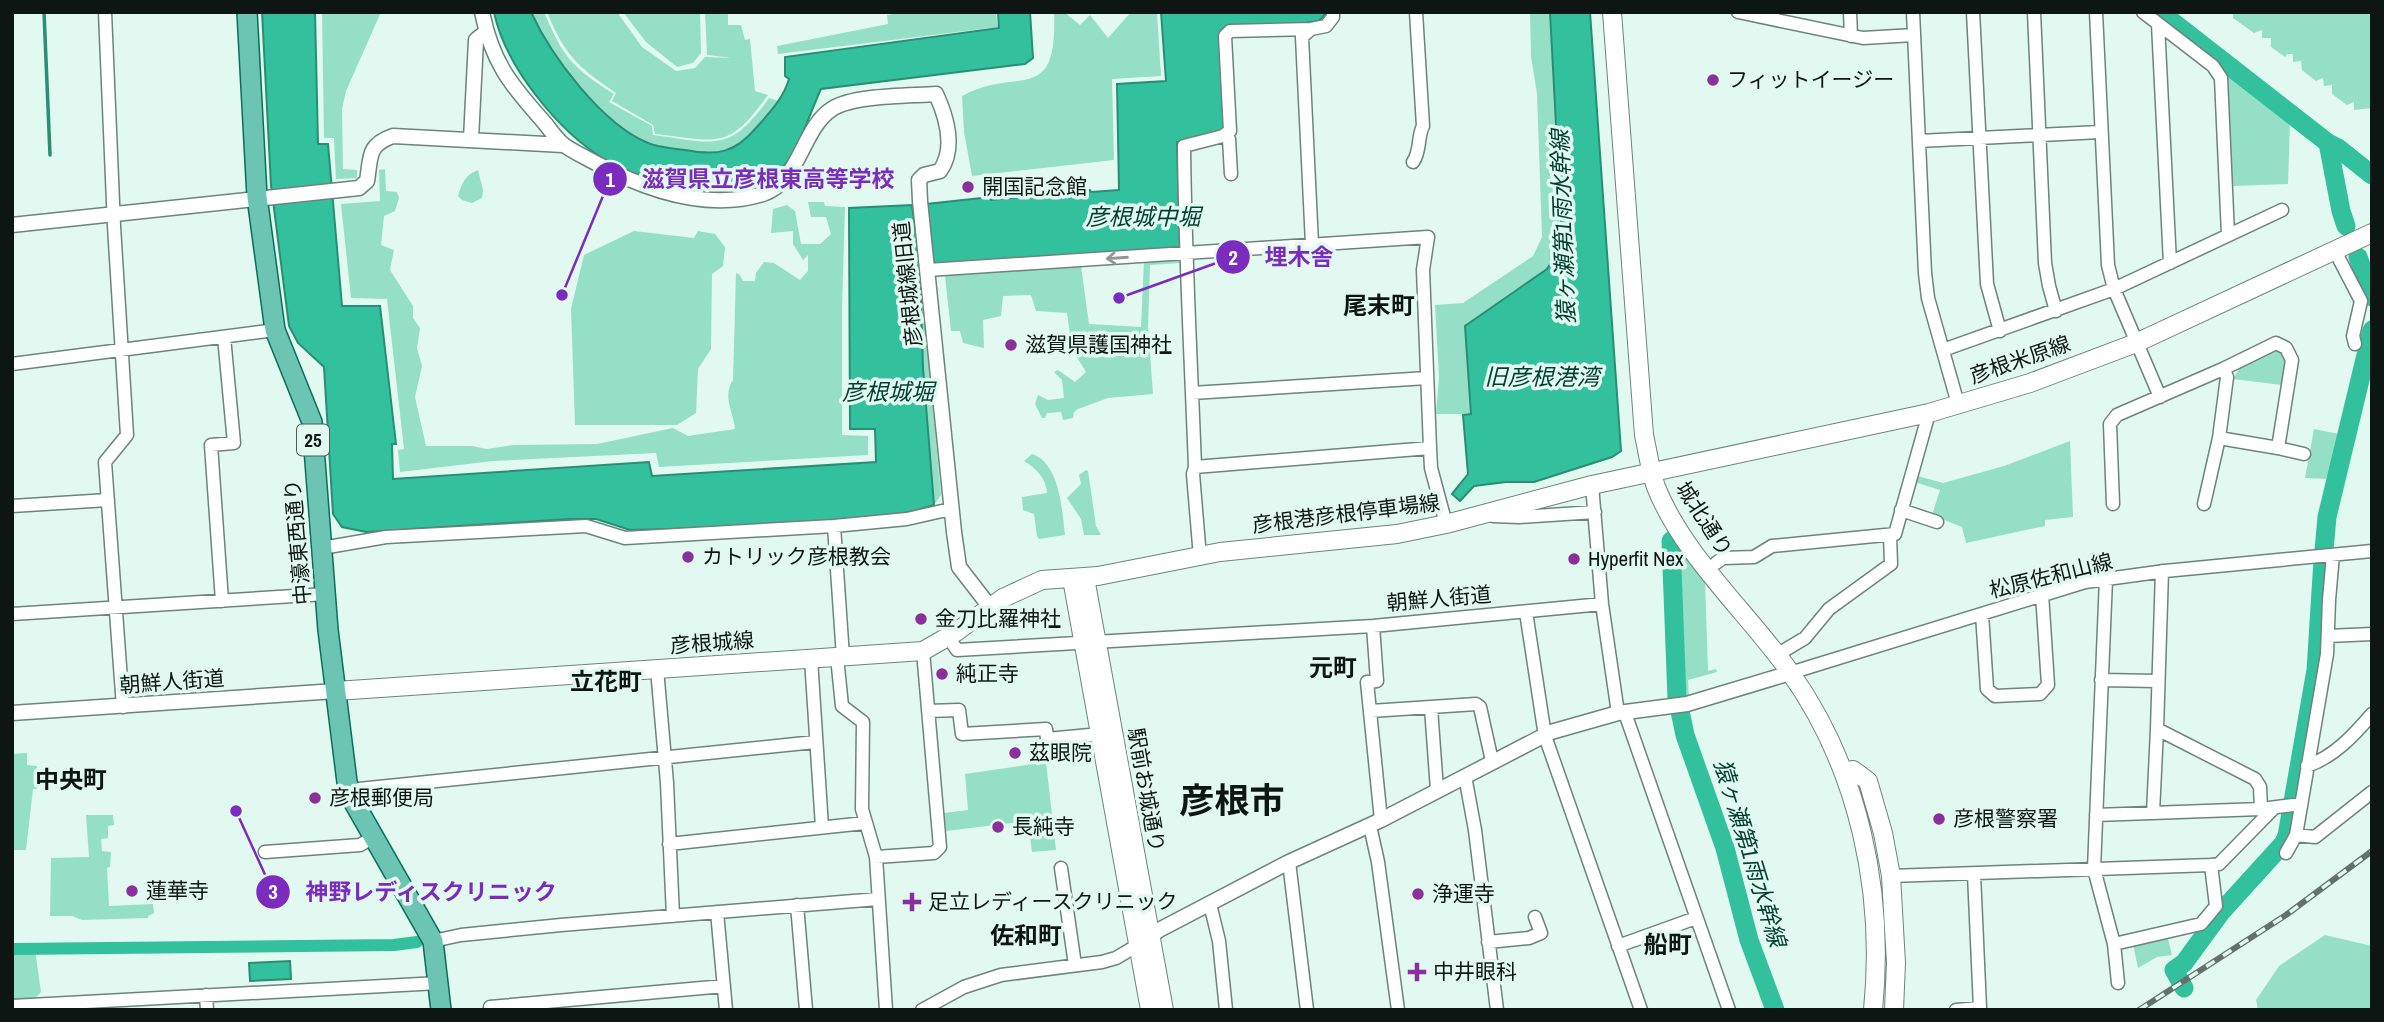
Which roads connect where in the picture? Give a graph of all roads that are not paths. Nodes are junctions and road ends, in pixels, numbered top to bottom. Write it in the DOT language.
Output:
graph roads {
  1 [pos="105,12"];
  2 [pos="247,12"];
  3 [pos="482,12"];
  4 [pos="1333,12"];
  5 [pos="1416,12"];
  6 [pos="1612,12"];
  7 [pos="1623,12"];
  8 [pos="1738,12"];
  9 [pos="1850,12"];
  10 [pos="1913,12"];
  11 [pos="1973,12"];
  12 [pos="2034,12"];
  13 [pos="2095,12"];
  14 [pos="2143,12"];
  15 [pos="1790,18"];
  16 [pos="2158,24"];
  17 [pos="1311,29"];
  18 [pos="486,32"];
  19 [pos="1913,35"];
  20 [pos="1851,36"];
  21 [pos="2100,132"];
  22 [pos="1226,134"];
  23 [pos="2040,134"];
  24 [pos="1979,137"];
  25 [pos="471,139"];
  26 [pos="1919,141"];
  27 [pos="563,145"];
  28 [pos="1413,162"];
  29 [pos="1231,174"];
  30 [pos="267,196"];
  31 [pos="2282,210"];
  32 [pos="114,214"];
  33 [pos="12,225"];
  34 [pos="2372,233"];
  35 [pos="2228,235"];
  36 [pos="1312,244"];
  37 [pos="2335,251"];
  38 [pos="1185,253"];
  39 [pos="2170,263"];
  40 [pos="928,270"];
  41 [pos="2114,289"];
  42 [pos="2056,311"];
  43 [pos="275,330"];
  44 [pos="2000,331"];
  45 [pos="224,337"];
  46 [pos="2136,343"];
  47 [pos="2355,344"];
  48 [pos="1943,349"];
  49 [pos="121,351"];
  50 [pos="12,364"];
  51 [pos="2223,369"];
  52 [pos="1427,378"];
  53 [pos="1192,393"];
  54 [pos="2160,397"];
  55 [pos="1958,404"];
  56 [pos="1928,413"];
  57 [pos="2219,438"];
  58 [pos="1430,448"];
  59 [pos="2278,448"];
  60 [pos="2304,454"];
  61 [pos="1195,467"];
  62 [pos="1657,472"];
  63 [pos="1591,485"];
  64 [pos="108,500"];
  65 [pos="2204,503"];
  66 [pos="2113,504"];
  67 [pos="12,506"];
  68 [pos="1901,510"];
  69 [pos="952,511"];
  70 [pos="1595,512"];
  71 [pos="1482,515"];
  72 [pos="1937,522"];
  73 [pos="1446,524"];
  74 [pos="834,526"];
  75 [pos="1890,535"];
  76 [pos="321,548"];
  77 [pos="2372,551"];
  78 [pos="2333,555"];
  79 [pos="1200,557"];
  80 [pos="1716,563"];
  81 [pos="2162,571"];
  82 [pos="1079,578"];
  83 [pos="2106,579"];
  84 [pos="326,594"];
  85 [pos="2042,594"];
  86 [pos="222,601"];
  87 [pos="1602,604"];
  88 [pos="117,607"];
  89 [pos="990,607"];
  90 [pos="1526,612"];
  91 [pos="12,614"];
  92 [pos="1982,614"];
  93 [pos="1373,626"];
  94 [pos="2372,634"];
  95 [pos="2328,636"];
  96 [pos="948,637"];
  97 [pos="1089,641"];
  98 [pos="1786,650"];
  99 [pos="923,651"];
  100 [pos="840,657"];
  101 [pos="811,659"];
  102 [pos="657,669"];
  103 [pos="1796,672"];
  104 [pos="2101,680"];
  105 [pos="2157,681"];
  106 [pos="336,691"];
  107 [pos="124,707"];
  108 [pos="1431,708"];
  109 [pos="928,711"];
  110 [pos="1371,711"];
  111 [pos="12,713"];
  112 [pos="1622,713"];
  113 [pos="2372,714"];
  114 [pos="2360,728"];
  115 [pos="2157,729"];
  116 [pos="1100,734"];
  117 [pos="1545,736"];
  118 [pos="2372,736"];
  119 [pos="815,742"];
  120 [pos="664,757"];
  121 [pos="1492,761"];
  122 [pos="2307,766"];
  123 [pos="1848,772"];
  124 [pos="1465,776"];
  125 [pos="349,790"];
  126 [pos="1437,790"];
  127 [pos="2372,792"];
  128 [pos="2295,805"];
  129 [pos="2267,809"];
  130 [pos="2153,813"];
  131 [pos="2096,815"];
  132 [pos="865,823"];
  133 [pos="1376,823"];
  134 [pos="822,827"];
  135 [pos="2296,835"];
  136 [pos="374,837"];
  137 [pos="669,844"];
  138 [pos="265,852"];
  139 [pos="2286,853"];
  140 [pos="876,857"];
  141 [pos="1289,862"];
  142 [pos="2211,865"];
  143 [pos="1061,869"];
  144 [pos="2094,869"];
  145 [pos="1974,874"];
  146 [pos="1891,876"];
  147 [pos="878,900"];
  148 [pos="1210,904"];
  149 [pos="797,905"];
  150 [pos="717,912"];
  151 [pos="673,916"];
  152 [pos="1535,916"];
  153 [pos="1696,918"];
  154 [pos="433,941"];
  155 [pos="1144,941"];
  156 [pos="1488,942"];
  157 [pos="2115,944"];
  158 [pos="1618,946"];
  159 [pos="1882,960"];
  160 [pos="1075,965"];
  161 [pos="439,983"];
  162 [pos="2118,983"];
  163 [pos="724,986"];
  164 [pos="206,995"];
  165 [pos="12,1006"];
  166 [pos="206,1010"];
  167 [pos="440,1010"];
  168 [pos="491,1010"];
  169 [pos="726,1010"];
  170 [pos="806,1010"];
  171 [pos="886,1010"];
  172 [pos="922,1010"];
  173 [pos="1150,1010"];
  174 [pos="1164,1010"];
  175 [pos="1226,1010"];
  176 [pos="1307,1010"];
  177 [pos="1398,1010"];
  178 [pos="1497,1010"];
  179 [pos="1641,1010"];
  180 [pos="1729,1010"];
  181 [pos="1862,1010"];
  182 [pos="1873,1010"];
  183 [pos="1883,1010"];
  184 [pos="1894,1010"];
  185 [pos="1956,1010"];
  1 -- 32 [label="street"];
  2 -- 30 [label="main road, 中濠東西通り / 25"];
  3 -- 18 [label="street, 彦根城線旧道"];
  4 -- 17 [label="street"];
  5 -- 28 [label="street"];
  6 -- 62 [label="main road, 城北通り"];
  7 -- 62 [label="main road, 城北通り"];
  8 -- 15 [label="street"];
  9 -- 20 [label="street"];
  10 -- 19 [label="street"];
  11 -- 24 [label="street"];
  12 -- 23 [label="street"];
  13 -- 21 [label="street"];
  14 -- 16 [label="street"];
  15 -- 20 [label="street"];
  16 -- 35 [label="street"];
  16 -- 39 [label="street"];
  17 -- 22 [label="street"];
  17 -- 36 [label="street"];
  18 -- 25 [label="street"];
  18 -- 27 [label="street, 彦根城線旧道"];
  19 -- 20 [label="street"];
  19 -- 26 [label="street"];
  21 -- 23 [label="street"];
  21 -- 41 [label="street"];
  22 -- 29 [label="street"];
  22 -- 38 [label="street"];
  23 -- 24 [label="street"];
  23 -- 42 [label="street"];
  24 -- 26 [label="street"];
  24 -- 44 [label="street"];
  25 -- 27 [label="street"];
  25 -- 30 [label="street"];
  26 -- 48 [label="street"];
  27 -- 40 [label="street, 彦根城線旧道"];
  30 -- 32 [label="street"];
  30 -- 43 [label="main road, 中濠東西通り / 25"];
  31 -- 35 [label="street"];
  32 -- 33 [label="street"];
  32 -- 49 [label="street"];
  34 -- 37 [label="main road, 彦根米原線"];
  35 -- 39 [label="street"];
  36 -- 38 [label="street"];
  36 -- 52 [label="street"];
  37 -- 46 [label="main road, 彦根米原線"];
  37 -- 47 [label="street"];
  38 -- 40 [label="street, one-way"];
  38 -- 53 [label="street"];
  39 -- 41 [label="street"];
  40 -- 69 [label="street, 彦根城線旧道"];
  41 -- 42 [label="street"];
  41 -- 46 [label="street"];
  42 -- 44 [label="street"];
  43 -- 45 [label="street"];
  43 -- 76 [label="main road, 中濠東西通り / 25"];
  44 -- 48 [label="street"];
  45 -- 49 [label="street"];
  45 -- 86 [label="street"];
  46 -- 54 [label="street"];
  46 -- 55 [label="main road, 彦根米原線"];
  48 -- 55 [label="street"];
  49 -- 50 [label="street"];
  49 -- 64 [label="street"];
  51 -- 54 [label="street"];
  51 -- 57 [label="street"];
  51 -- 59 [label="street"];
  52 -- 53 [label="street"];
  52 -- 58 [label="street"];
  53 -- 61 [label="street"];
  54 -- 66 [label="street"];
  55 -- 56 [label="main road, 彦根米原線"];
  56 -- 62 [label="main road, 彦根米原線"];
  56 -- 68 [label="street"];
  57 -- 59 [label="street"];
  57 -- 65 [label="street"];
  58 -- 61 [label="street"];
  58 -- 73 [label="street"];
  59 -- 60 [label="street"];
  61 -- 79 [label="street"];
  62 -- 63 [label="main road, 彦根港彦根停車場線"];
  62 -- 80 [label="main road, 城北通り"];
  62 -- 103 [label="main road, 城北通り"];
  63 -- 70 [label="street"];
  63 -- 71 [label="main road, 彦根港彦根停車場線"];
  64 -- 67 [label="street"];
  64 -- 88 [label="street"];
  68 -- 72 [label="street"];
  68 -- 75 [label="street"];
  69 -- 74 [label="street"];
  69 -- 89 [label="street, 彦根城線旧道"];
  70 -- 71 [label="street"];
  70 -- 87 [label="street"];
  71 -- 73 [label="main road, 彦根港彦根停車場線"];
  73 -- 79 [label="main road, 彦根港彦根停車場線"];
  74 -- 76 [label="street"];
  74 -- 100 [label="street"];
  75 -- 80 [label="street"];
  75 -- 98 [label="street"];
  76 -- 84 [label="main road, 中濠東西通り / 25"];
  77 -- 78 [label="street, 松原佐和山線"];
  78 -- 81 [label="street, 松原佐和山線"];
  78 -- 95 [label="street"];
  79 -- 82 [label="main road, 彦根港彦根停車場線"];
  80 -- 98 [label="main road, 城北通り"];
  81 -- 83 [label="street, 松原佐和山線"];
  81 -- 105 [label="street"];
  82 -- 89 [label="main road, 彦根城線"];
  82 -- 97 [label="main road, 駅前お城通り"];
  83 -- 85 [label="street, 松原佐和山線"];
  83 -- 104 [label="street"];
  84 -- 86 [label="street"];
  84 -- 106 [label="main road, 中濠東西通り / 25"];
  85 -- 92 [label="street, 松原佐和山線"];
  85 -- 92 [label="street"];
  86 -- 88 [label="street"];
  87 -- 90 [label="street, 朝鮮人街道"];
  87 -- 112 [label="street"];
  88 -- 91 [label="street"];
  88 -- 107 [label="street"];
  89 -- 96 [label="main road, 彦根城線"];
  90 -- 93 [label="street, 朝鮮人街道"];
  90 -- 117 [label="street"];
  92 -- 103 [label="street, 松原佐和山線"];
  93 -- 97 [label="street, 朝鮮人街道"];
  93 -- 110 [label="street"];
  94 -- 95 [label="street"];
  95 -- 122 [label="street"];
  96 -- 97 [label="street, 朝鮮人街道"];
  96 -- 99 [label="main road, 彦根城線"];
  97 -- 116 [label="main road, 駅前お城通り"];
  97 -- 155 [label="main road, 駅前お城通り"];
  98 -- 103 [label="main road, 城北通り"];
  99 -- 100 [label="main road, 彦根城線"];
  99 -- 109 [label="street"];
  100 -- 101 [label="main road, 彦根城線"];
  100 -- 132 [label="street"];
  101 -- 102 [label="main road, 彦根城線"];
  101 -- 119 [label="street"];
  102 -- 106 [label="main road, 彦根城線"];
  102 -- 120 [label="street"];
  103 -- 112 [label="street"];
  103 -- 123 [label="main road, 城北通り"];
  104 -- 105 [label="street"];
  104 -- 131 [label="street"];
  105 -- 115 [label="street"];
  106 -- 107 [label="street, 朝鮮人街道"];
  106 -- 125 [label="main road, 中濠東西通り / 25"];
  107 -- 111 [label="street, 朝鮮人街道"];
  108 -- 110 [label="street"];
  108 -- 121 [label="street"];
  108 -- 126 [label="street"];
  109 -- 116 [label="street"];
  109 -- 140 [label="street"];
  110 -- 133 [label="street"];
  112 -- 117 [label="street"];
  112 -- 153 [label="street"];
  113 -- 114 [label="street"];
  114 -- 118 [label="street"];
  114 -- 122 [label="street"];
  115 -- 129 [label="street"];
  115 -- 130 [label="street"];
  116 -- 155 [label="main road, 駅前お城通り"];
  117 -- 121 [label="street"];
  117 -- 158 [label="street"];
  119 -- 120 [label="street"];
  119 -- 134 [label="street"];
  120 -- 125 [label="street"];
  120 -- 137 [label="street"];
  121 -- 124 [label="street"];
  122 -- 128 [label="street"];
  123 -- 146 [label="main road"];
  123 -- 159 [label="main road, 城北通り"];
  123 -- 181 [label="main road"];
  124 -- 126 [label="street"];
  124 -- 156 [label="street"];
  125 -- 136 [label="main road, 中濠東西通り / 25"];
  126 -- 133 [label="street"];
  127 -- 135 [label="street"];
  128 -- 129 [label="street"];
  128 -- 135 [label="street"];
  129 -- 130 [label="street"];
  129 -- 142 [label="street"];
  130 -- 131 [label="street"];
  131 -- 144 [label="street"];
  132 -- 134 [label="street"];
  132 -- 140 [label="street"];
  133 -- 141 [label="street"];
  133 -- 177 [label="street"];
  134 -- 137 [label="street"];
  135 -- 139 [label="street"];
  136 -- 138 [label="street"];
  136 -- 154 [label="main road, 中濠東西通り / 25"];
  137 -- 151 [label="street"];
  140 -- 147 [label="street"];
  141 -- 148 [label="street"];
  141 -- 176 [label="street"];
  142 -- 144 [label="street"];
  142 -- 157 [label="street"];
  143 -- 160 [label="street"];
  144 -- 145 [label="street"];
  144 -- 157 [label="street"];
  145 -- 146 [label="street"];
  145 -- 185 [label="street"];
  146 -- 184 [label="main road"];
  147 -- 149 [label="street"];
  147 -- 171 [label="street"];
  148 -- 155 [label="street"];
  148 -- 175 [label="street"];
  149 -- 150 [label="street"];
  149 -- 170 [label="street"];
  150 -- 151 [label="street"];
  150 -- 163 [label="street"];
  151 -- 154 [label="street"];
  152 -- 156 [label="street"];
  153 -- 158 [label="street"];
  153 -- 180 [label="street"];
  154 -- 161 [label="main road, 中濠東西通り / 25"];
  155 -- 160 [label="street"];
  155 -- 173 [label="main road, 駅前お城通り"];
  155 -- 174 [label="main road, 駅前お城通り"];
  156 -- 178 [label="street"];
  157 -- 162 [label="street"];
  158 -- 179 [label="street"];
  159 -- 182 [label="main road, 城北通り"];
  159 -- 183 [label="main road, 城北通り"];
  160 -- 172 [label="street"];
  161 -- 164 [label="street"];
  161 -- 167 [label="main road, 中濠東西通り / 25"];
  163 -- 168 [label="street"];
  163 -- 169 [label="street"];
  164 -- 165 [label="street"];
  164 -- 166 [label="street"];
}
